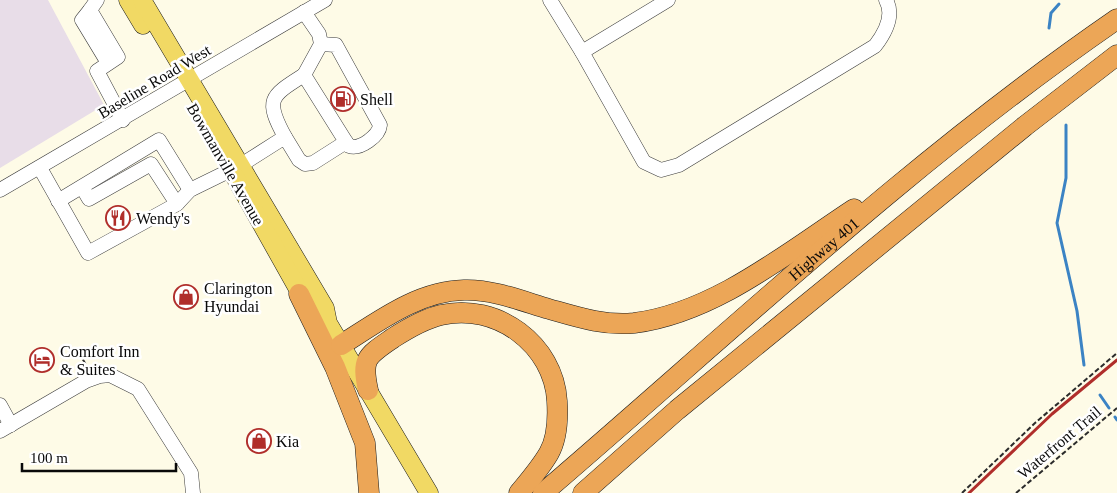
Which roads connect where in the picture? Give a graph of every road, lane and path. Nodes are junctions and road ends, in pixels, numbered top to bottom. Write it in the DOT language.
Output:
graph roads {
  1 [pos="128,0"];
  2 [pos="142,0"];
  3 [pos="325,0"];
  4 [pos="550,0"];
  5 [pos="668,0"];
  6 [pos="886,0"];
  7 [pos="94,5"];
  8 [pos="304,12"];
  9 [pos="1117,19"];
  10 [pos="321,44"];
  11 [pos="582,52"];
  12 [pos="1117,55"];
  13 [pos="304,74"];
  14 [pos="185,82"];
  15 [pos="123,120"];
  16 [pos="285,137"];
  17 [pos="346,142"];
  18 [pos="918,167"];
  19 [pos="40,168"];
  20 [pos="236,168"];
  21 [pos="82,187"];
  22 [pos="0,190"];
  23 [pos="190,190"];
  24 [pos="58,201"];
  25 [pos="177,204"];
  26 [pos="299,294"];
  27 [pos="328,323"];
  28 [pos="341,345"];
  29 [pos="79,353"];
  30 [pos="1117,353"];
  31 [pos="88,368"];
  32 [pos="368,390"];
  33 [pos="0,405"];
  34 [pos="1117,408"];
  35 [pos="3,429"];
  36 [pos="193,493"];
  37 [pos="370,493"];
  38 [pos="429,493"];
  39 [pos="519,493"];
  40 [pos="543,493"];
  41 [pos="583,493"];
  42 [pos="962,493"];
  43 [pos="1016,493"];
  1 -- 14 [label="main road, Bowmanville Avenue"];
  2 -- 14 [label="main road, Bowmanville Avenue"];
  3 -- 8 [label="street, Baseline Road West"];
  4 -- 11 [label="street"];
  5 -- 11 [label="street"];
  6 -- 11 [label="street"];
  7 -- 15 [label="street"];
  8 -- 10 [label="street"];
  8 -- 14 [label="street, Baseline Road West"];
  9 -- 18 [label="highway, Highway 401"];
  10 -- 13 [label="street"];
  10 -- 17 [label="street"];
  12 -- 41 [label="highway, Highway 401"];
  13 -- 16 [label="street"];
  13 -- 17 [label="street"];
  14 -- 15 [label="street, Baseline Road West"];
  14 -- 20 [label="main road, Bowmanville Avenue"];
  15 -- 19 [label="street, Baseline Road West"];
  16 -- 17 [label="street"];
  16 -- 20 [label="street"];
  18 -- 28 [label="highway"];
  18 -- 40 [label="highway, Highway 401"];
  19 -- 22 [label="street, Baseline Road West"];
  19 -- 24 [label="street"];
  20 -- 23 [label="street"];
  20 -- 26 [label="main road, Bowmanville Avenue"];
  20 -- 27 [label="main road, Bowmanville Avenue"];
  21 -- 23 [label="street"];
  21 -- 24 [label="street"];
  21 -- 25 [label="street"];
  23 -- 25 [label="street"];
  24 -- 25 [label="street"];
  26 -- 27 [label="main road, Bowmanville Avenue"];
  26 -- 37 [label="highway"];
  27 -- 28 [label="main road, Bowmanville Avenue"];
  28 -- 32 [label="main road, Bowmanville Avenue"];
  29 -- 31 [label="path"];
  30 -- 42 [label="path"];
  32 -- 38 [label="main road, Bowmanville Avenue"];
  32 -- 39 [label="highway"];
  33 -- 35 [label="street"];
  34 -- 43 [label="path, Waterfront Trail"];
  35 -- 36 [label="street"];
}
